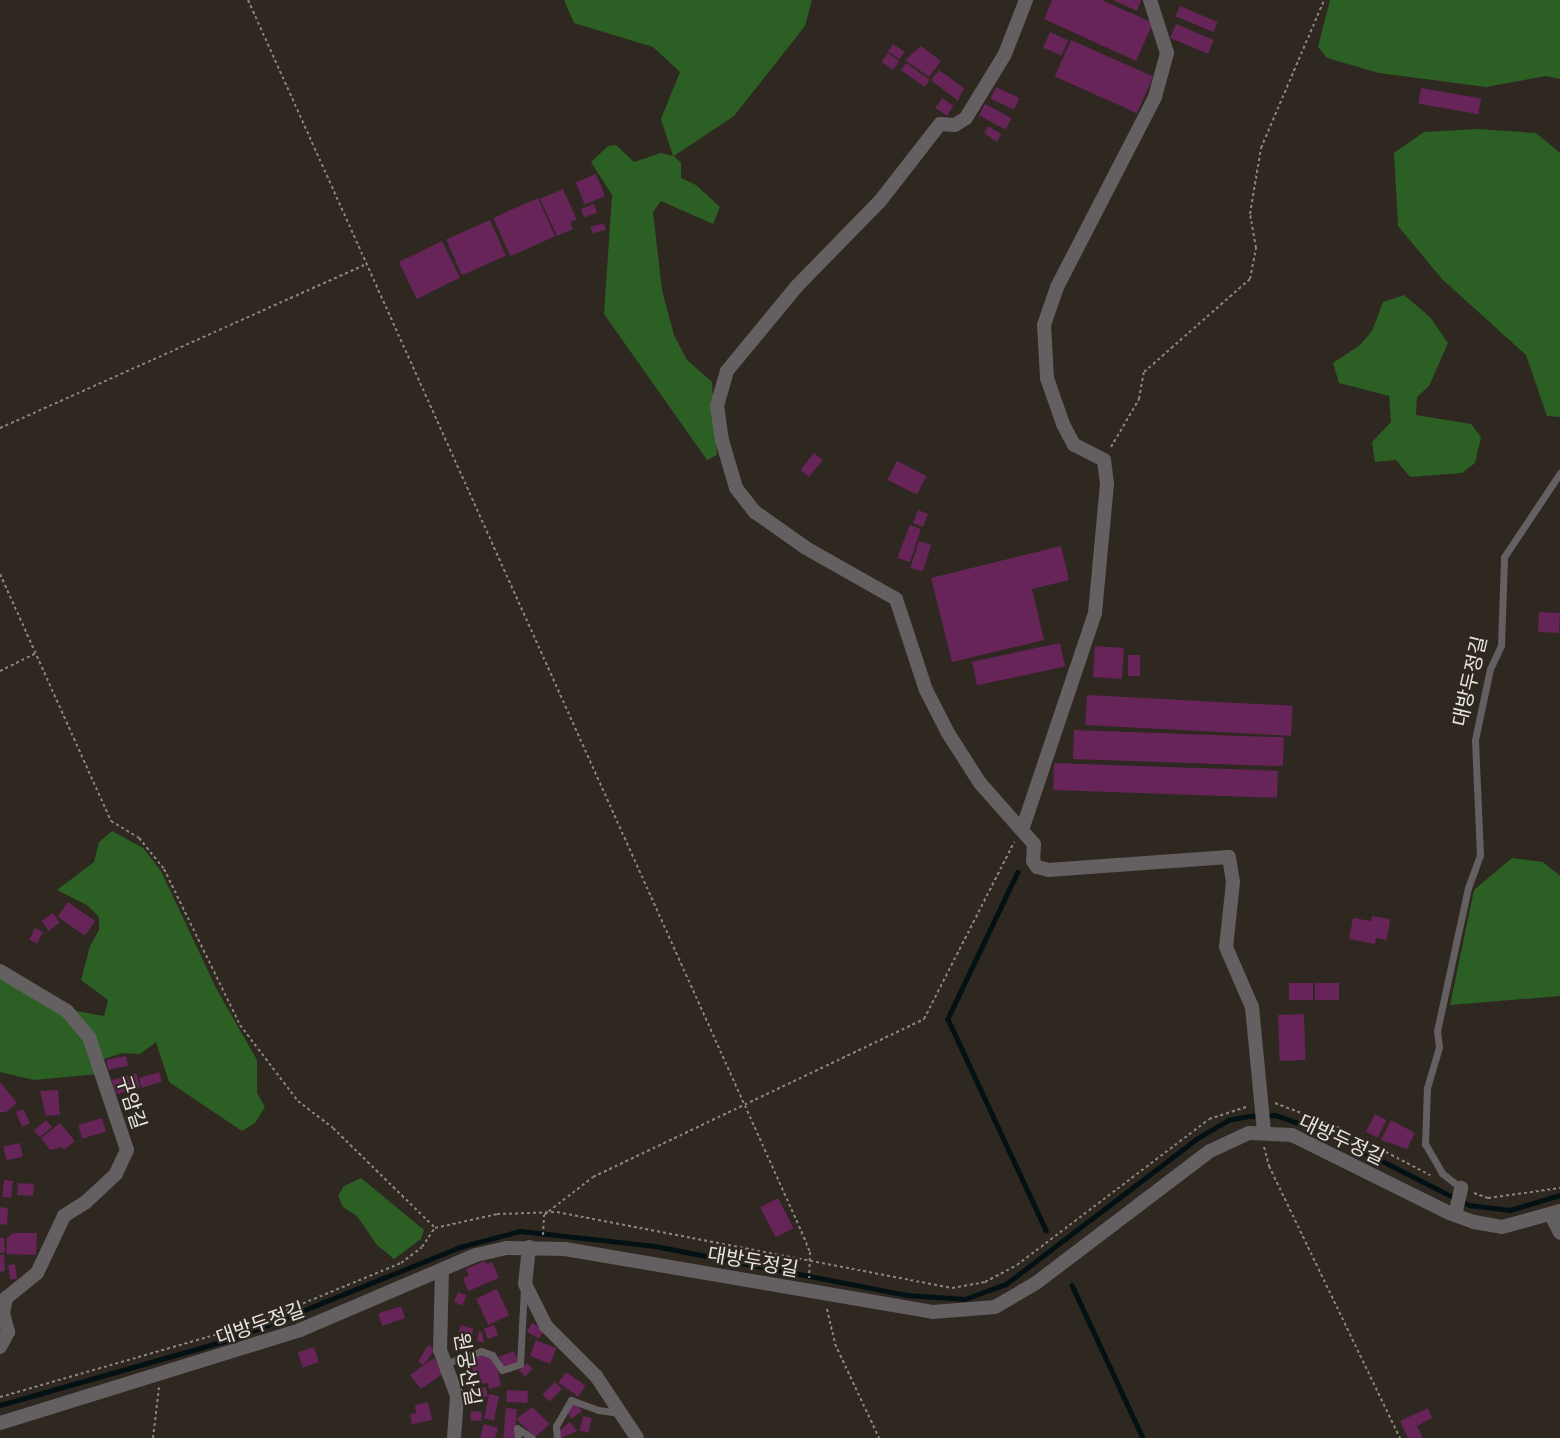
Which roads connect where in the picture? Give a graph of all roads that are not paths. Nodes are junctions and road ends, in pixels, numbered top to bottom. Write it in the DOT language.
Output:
graph roads {
  1 [pos="1026,0"];
  2 [pos="1150,0"];
  3 [pos="1560,473"];
  4 [pos="1022,830"];
  5 [pos="0,971"];
  6 [pos="1264,1129"];
  7 [pos="1461,1188"];
  8 [pos="1456,1213"];
  9 [pos="1555,1213"];
  10 [pos="1560,1233"];
  11 [pos="529,1247"];
  12 [pos="442,1270"];
  13 [pos="525,1284"];
  14 [pos="0,1347"];
  15 [pos="447,1363"];
  16 [pos="622,1413"];
  17 [pos="0,1423"];
  18 [pos="454,1438"];
  19 [pos="518,1438"];
  20 [pos="532,1438"];
  21 [pos="557,1438"];
  22 [pos="637,1438"];
  1 -- 4 [label="street"];
  2 -- 4 [label="street"];
  3 -- 7 [label="lane, 대방두정길"];
  4 -- 6 [label="street"];
  5 -- 14 [label="street, 구암길"];
  6 -- 8 [label="street, 대방두정길"];
  6 -- 11 [label="street, 대방두정길"];
  7 -- 8 [label="street"];
  8 -- 9 [label="street, 대방두정길"];
  9 -- 10 [label="street"];
  11 -- 12 [label="street, 대방두정길"];
  11 -- 13 [label="street"];
  12 -- 15 [label="street, 원궁산길"];
  12 -- 17 [label="street, 대방두정길"];
  13 -- 15 [label="lane"];
  13 -- 16 [label="street"];
  15 -- 18 [label="street, 원궁산길"];
  16 -- 21 [label="lane"];
  16 -- 22 [label="street"];
  19 -- 20 [label="lane"];
}
